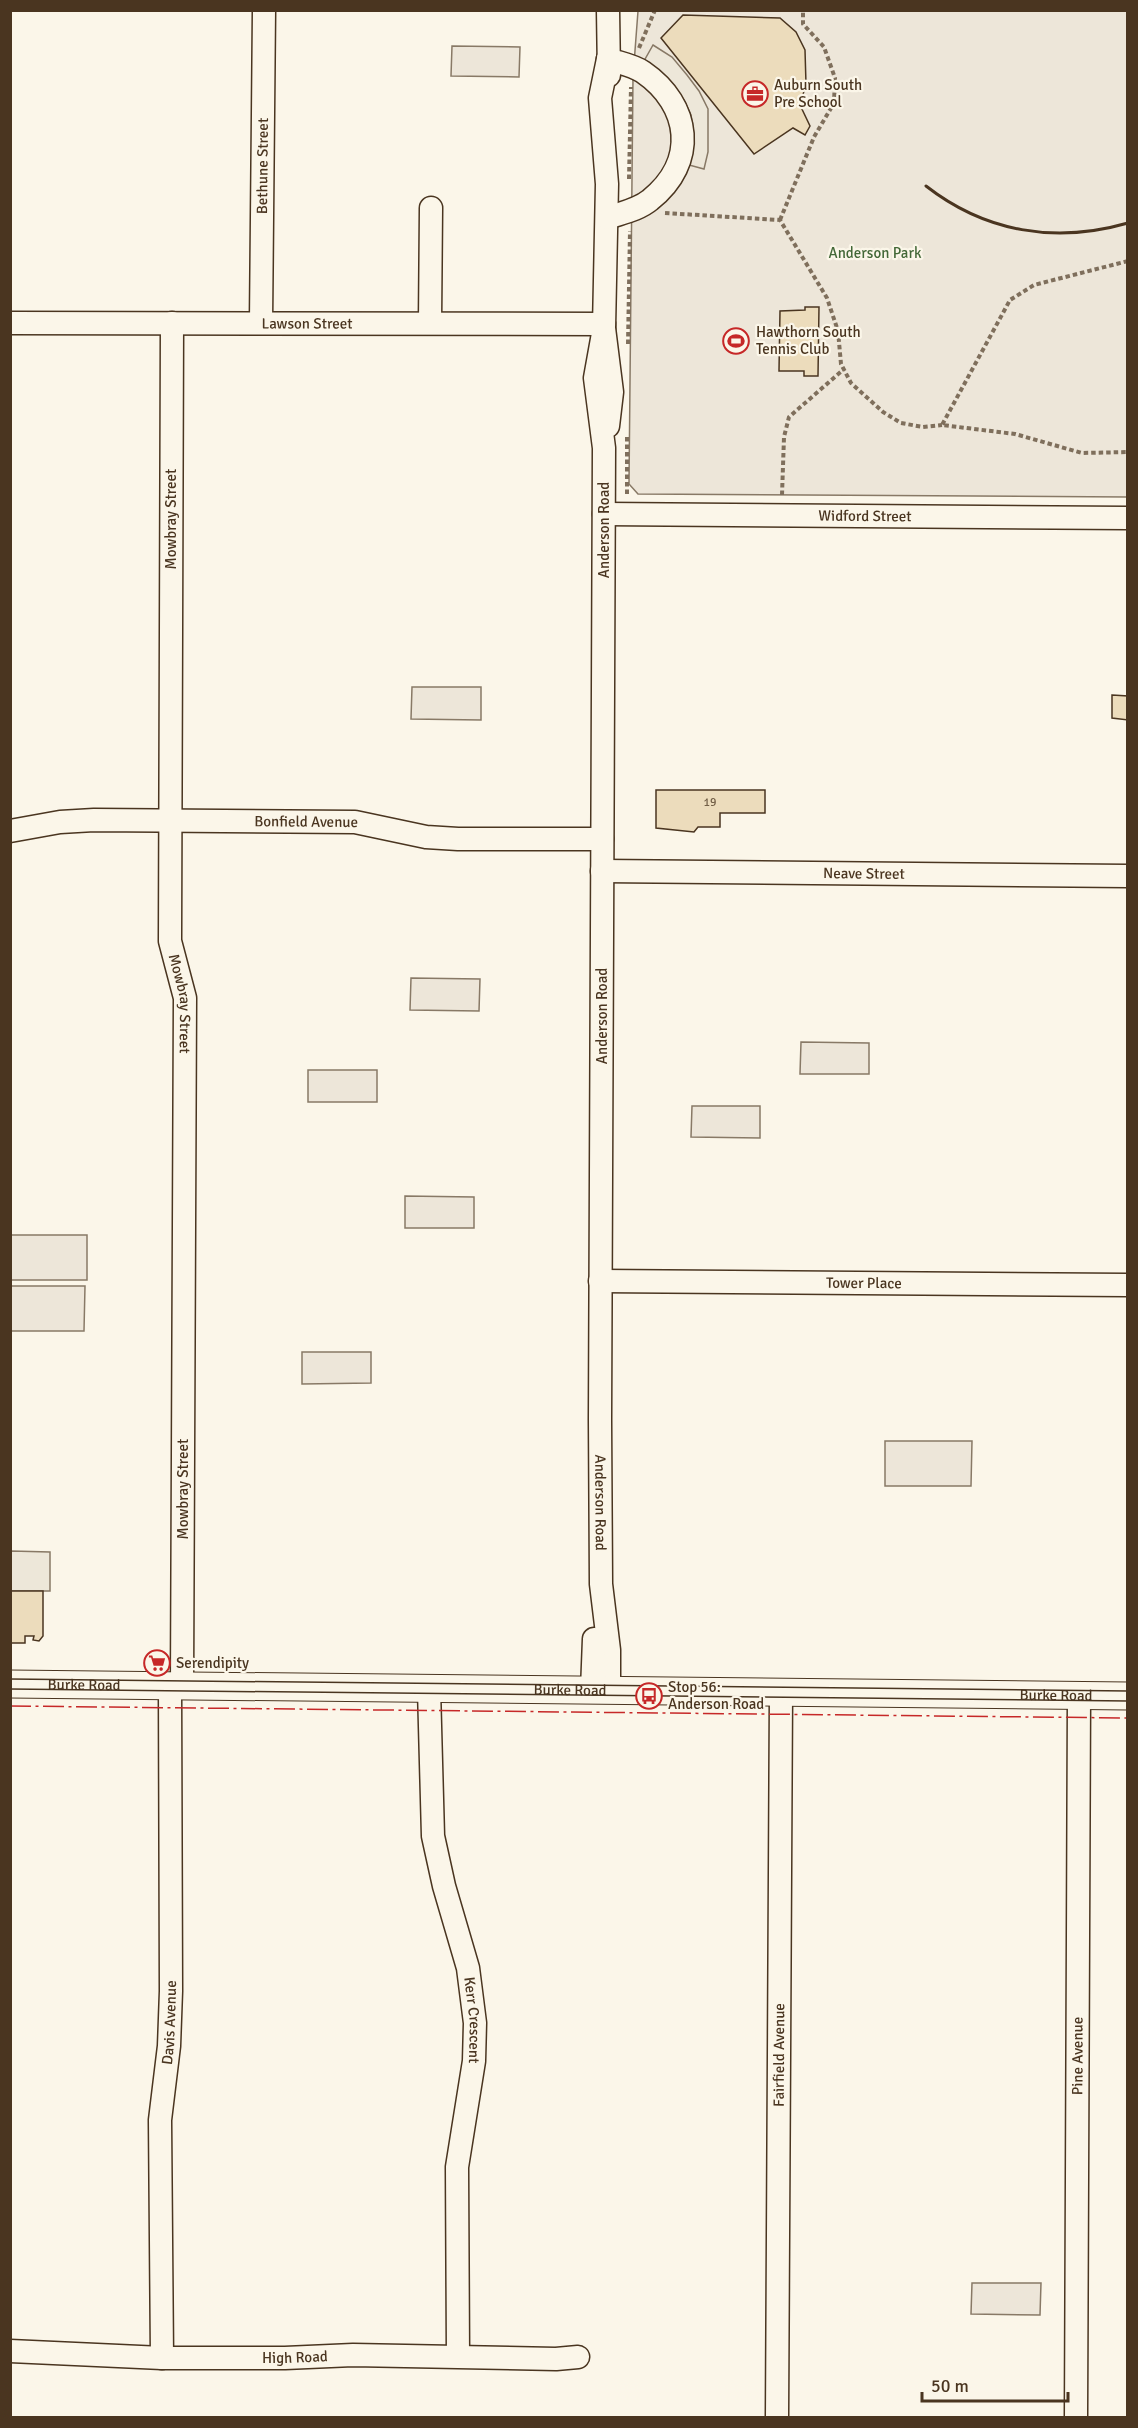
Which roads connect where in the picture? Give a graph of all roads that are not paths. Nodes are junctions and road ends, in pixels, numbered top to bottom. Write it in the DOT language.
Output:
graph roads {
  1 [pos="264,10"];
  2 [pos="608,10"];
  3 [pos="608,59"];
  4 [pos="431,208"];
  5 [pos="606,218"];
  6 [pos="261,322"];
  7 [pos="10,323"];
  8 [pos="172,323"];
  9 [pos="430,323"];
  10 [pos="604,326"];
  11 [pos="604,514"];
  12 [pos="1128,518"];
  13 [pos="170,821"];
  14 [pos="10,831"];
  15 [pos="602,839"];
  16 [pos="602,871"];
  17 [pos="1128,876"];
  18 [pos="600,1281"];
  19 [pos="1128,1285"];
  20 [pos="10,1684"];
  21 [pos="176,1685"];
  22 [pos="429,1689"];
  23 [pos="600,1690"];
  24 [pos="781,1692"];
  25 [pos="1079,1695"];
  26 [pos="1128,1696"];
  27 [pos="10,2351"];
  28 [pos="458,2356"];
  29 [pos="578,2357"];
  30 [pos="162,2358"];
  31 [pos="777,2418"];
  32 [pos="1076,2418"];
  1 -- 6 [label="street, Bethune Street"];
  2 -- 3 [label="street, Anderson Road"];
  3 -- 5 [label="street, Anderson Road"];
  3 -- 5 [label="street"];
  4 -- 9 [label="street"];
  5 -- 10 [label="street, Anderson Road"];
  6 -- 8 [label="street, Lawson Street"];
  6 -- 9 [label="street, Lawson Street"];
  7 -- 8 [label="street, Lawson Street"];
  8 -- 13 [label="street, Mowbray Street"];
  9 -- 10 [label="street, Lawson Street"];
  10 -- 11 [label="street, Anderson Road"];
  11 -- 12 [label="street, Widford Street"];
  11 -- 15 [label="street, Anderson Road"];
  13 -- 14 [label="street, Bonfield Avenue"];
  13 -- 15 [label="street, Bonfield Avenue"];
  13 -- 21 [label="street, Mowbray Street"];
  15 -- 16 [label="street, Anderson Road"];
  16 -- 17 [label="street, Neave Street"];
  16 -- 18 [label="street, Anderson Road"];
  18 -- 19 [label="street, Tower Place"];
  18 -- 23 [label="street, Anderson Road"];
  20 -- 21 [label="main road, Burke Road"];
  21 -- 22 [label="main road, Burke Road"];
  21 -- 30 [label="street, Davis Avenue"];
  22 -- 23 [label="main road, Burke Road"];
  22 -- 28 [label="street, Kerr Crescent"];
  23 -- 24 [label="main road, Burke Road"];
  24 -- 25 [label="main road, Burke Road"];
  24 -- 31 [label="street, Fairfield Avenue"];
  25 -- 26 [label="main road, Burke Road"];
  25 -- 32 [label="street, Pine Avenue"];
  27 -- 30 [label="street, High Road"];
  28 -- 29 [label="street, High Road"];
  28 -- 30 [label="street, High Road"];
}
